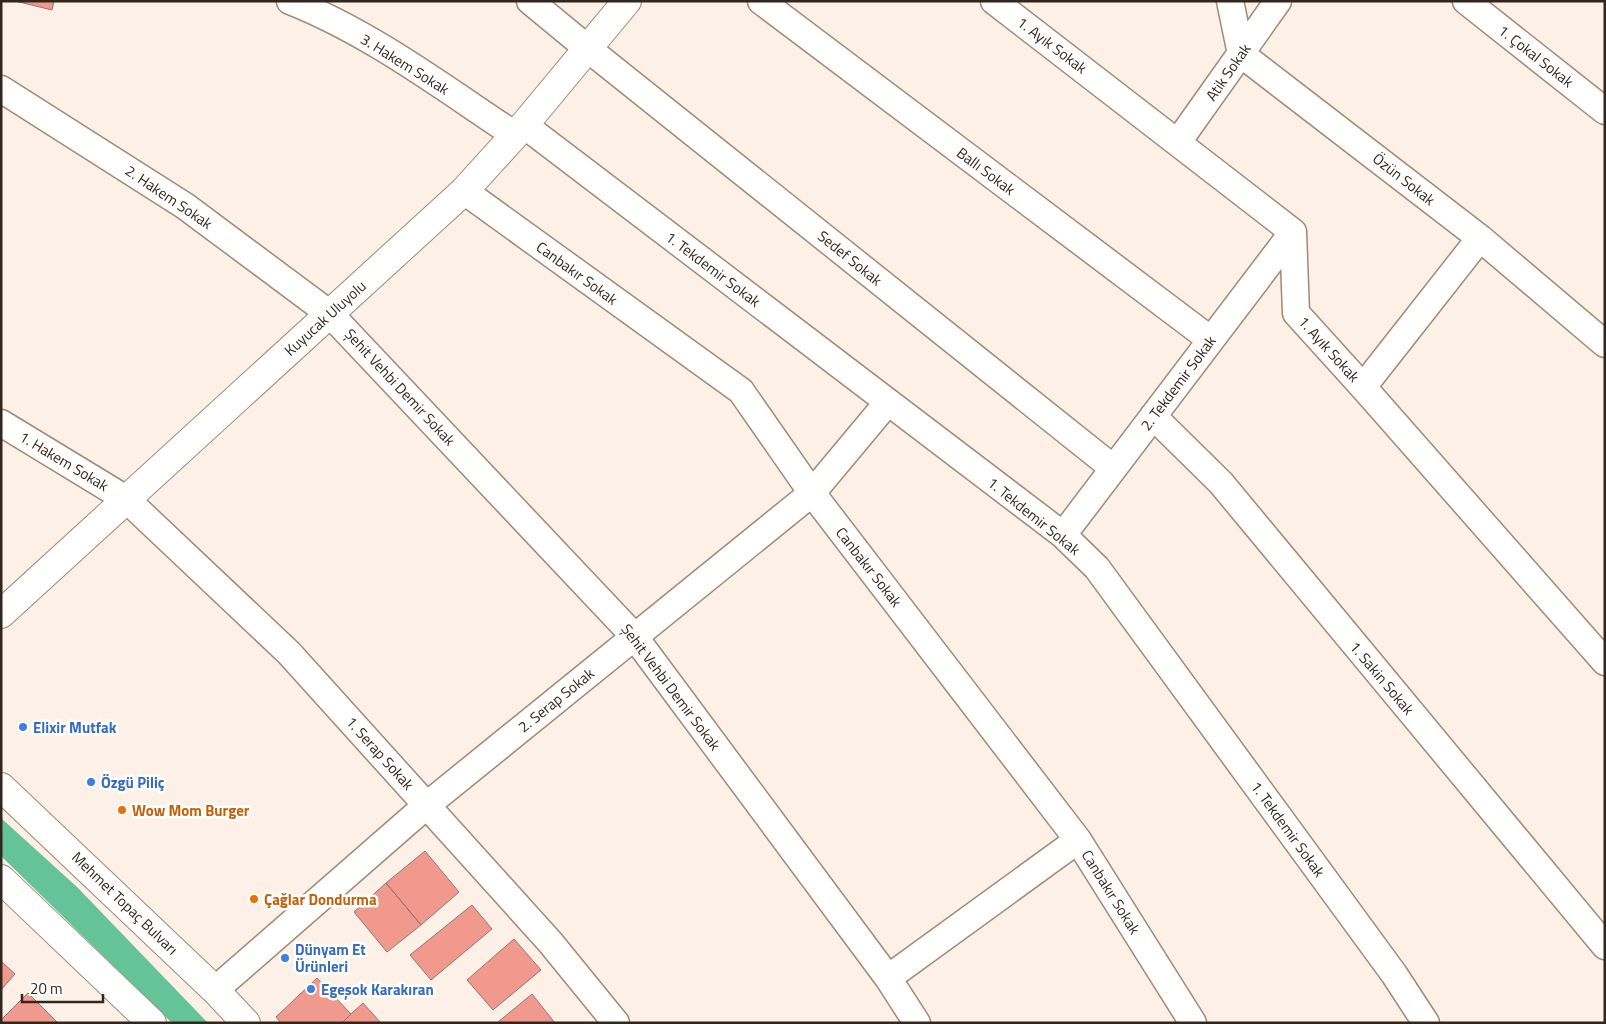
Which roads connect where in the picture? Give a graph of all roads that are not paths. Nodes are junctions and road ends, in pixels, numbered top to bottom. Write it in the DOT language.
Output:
graph roads {
  1 [pos="290,1"];
  2 [pos="530,1"];
  3 [pos="627,1"];
  4 [pos="761,1"];
  5 [pos="994,1"];
  6 [pos="1230,1"];
  7 [pos="1278,1"];
  8 [pos="1466,1"];
  9 [pos="586,48"];
  10 [pos="1241,54"];
  11 [pos="1,89"];
  12 [pos="1605,111"];
  13 [pos="519,130"];
  14 [pos="1178,142"];
  15 [pos="464,191"];
  16 [pos="1293,232"];
  17 [pos="1480,238"];
  18 [pos="330,314"];
  19 [pos="1211,340"];
  20 [pos="1605,344"];
  21 [pos="1363,387"];
  22 [pos="888,402"];
  23 [pos="1153,416"];
  24 [pos="1,423"];
  25 [pos="1113,468"];
  26 [pos="812,493"];
  27 [pos="126,499"];
  28 [pos="1063,535"];
  29 [pos="1,614"];
  30 [pos="634,636"];
  31 [pos="1605,662"];
  32 [pos="1,787"];
  33 [pos="427,805"];
  34 [pos="1078,840"];
  35 [pos="1,879"];
  36 [pos="1605,946"];
  37 [pos="888,978"];
  38 [pos="215,990"];
  39 [pos="152,1023"];
  40 [pos="246,1023"];
  41 [pos="616,1023"];
  42 [pos="917,1023"];
  43 [pos="1193,1023"];
  44 [pos="1426,1023"];
  1 -- 13 [label="street, 3. Hakem Sokak"];
  2 -- 9 [label="street, Sedef Sokak"];
  3 -- 9 [label="street, Kuyucak Uluyolu"];
  4 -- 19 [label="street, Ballı Sokak"];
  5 -- 14 [label="street, 1. Ayık Sokak"];
  6 -- 10 [label="street"];
  7 -- 10 [label="street, Atik Sokak"];
  8 -- 12 [label="street, 1. Çokal Sokak"];
  9 -- 13 [label="street, Kuyucak Uluyolu"];
  9 -- 25 [label="street, Sedef Sokak"];
  10 -- 14 [label="street, Atik Sokak"];
  10 -- 17 [label="street, Özün Sokak"];
  11 -- 18 [label="street, 2. Hakem Sokak"];
  13 -- 15 [label="street, Kuyucak Uluyolu"];
  13 -- 22 [label="street, 1. Tekdemir Sokak"];
  14 -- 16 [label="street, 1. Ayık Sokak"];
  15 -- 18 [label="street, Kuyucak Uluyolu"];
  15 -- 26 [label="street, Canbakır Sokak"];
  16 -- 19 [label="street, 2. Tekdemir Sokak"];
  16 -- 21 [label="street, 1. Ayık Sokak"];
  17 -- 20 [label="street, Özün Sokak"];
  17 -- 21 [label="street"];
  18 -- 27 [label="street, Kuyucak Uluyolu"];
  18 -- 30 [label="street, Şehit Vehbi Demir Sokak"];
  19 -- 23 [label="street, 2. Tekdemir Sokak"];
  21 -- 31 [label="street, 1. Ayık Sokak"];
  22 -- 26 [label="street, 2. Serap Sokak"];
  22 -- 28 [label="street, 1. Tekdemir Sokak"];
  23 -- 25 [label="street, 2. Tekdemir Sokak"];
  23 -- 36 [label="street, 1. Sakin Sokak"];
  24 -- 27 [label="street, 1. Hakem Sokak"];
  25 -- 28 [label="street, 2. Tekdemir Sokak"];
  26 -- 30 [label="street, 2. Serap Sokak"];
  26 -- 34 [label="street, Canbakır Sokak"];
  27 -- 29 [label="street, Kuyucak Uluyolu"];
  27 -- 33 [label="street, 1. Serap Sokak"];
  28 -- 44 [label="street, 1. Tekdemir Sokak"];
  30 -- 33 [label="street, 2. Serap Sokak"];
  30 -- 37 [label="street, Şehit Vehbi Demir Sokak"];
  32 -- 38 [label="street, Mehmet Topaç Bulvarı"];
  33 -- 38 [label="street, 2. Serap Sokak"];
  33 -- 41 [label="street, 1. Serap Sokak"];
  34 -- 37 [label="street"];
  34 -- 43 [label="street, Canbakır Sokak"];
  35 -- 39 [label="street"];
  37 -- 42 [label="street, Şehit Vehbi Demir Sokak"];
  38 -- 40 [label="street, Mehmet Topaç Bulvarı"];
}
